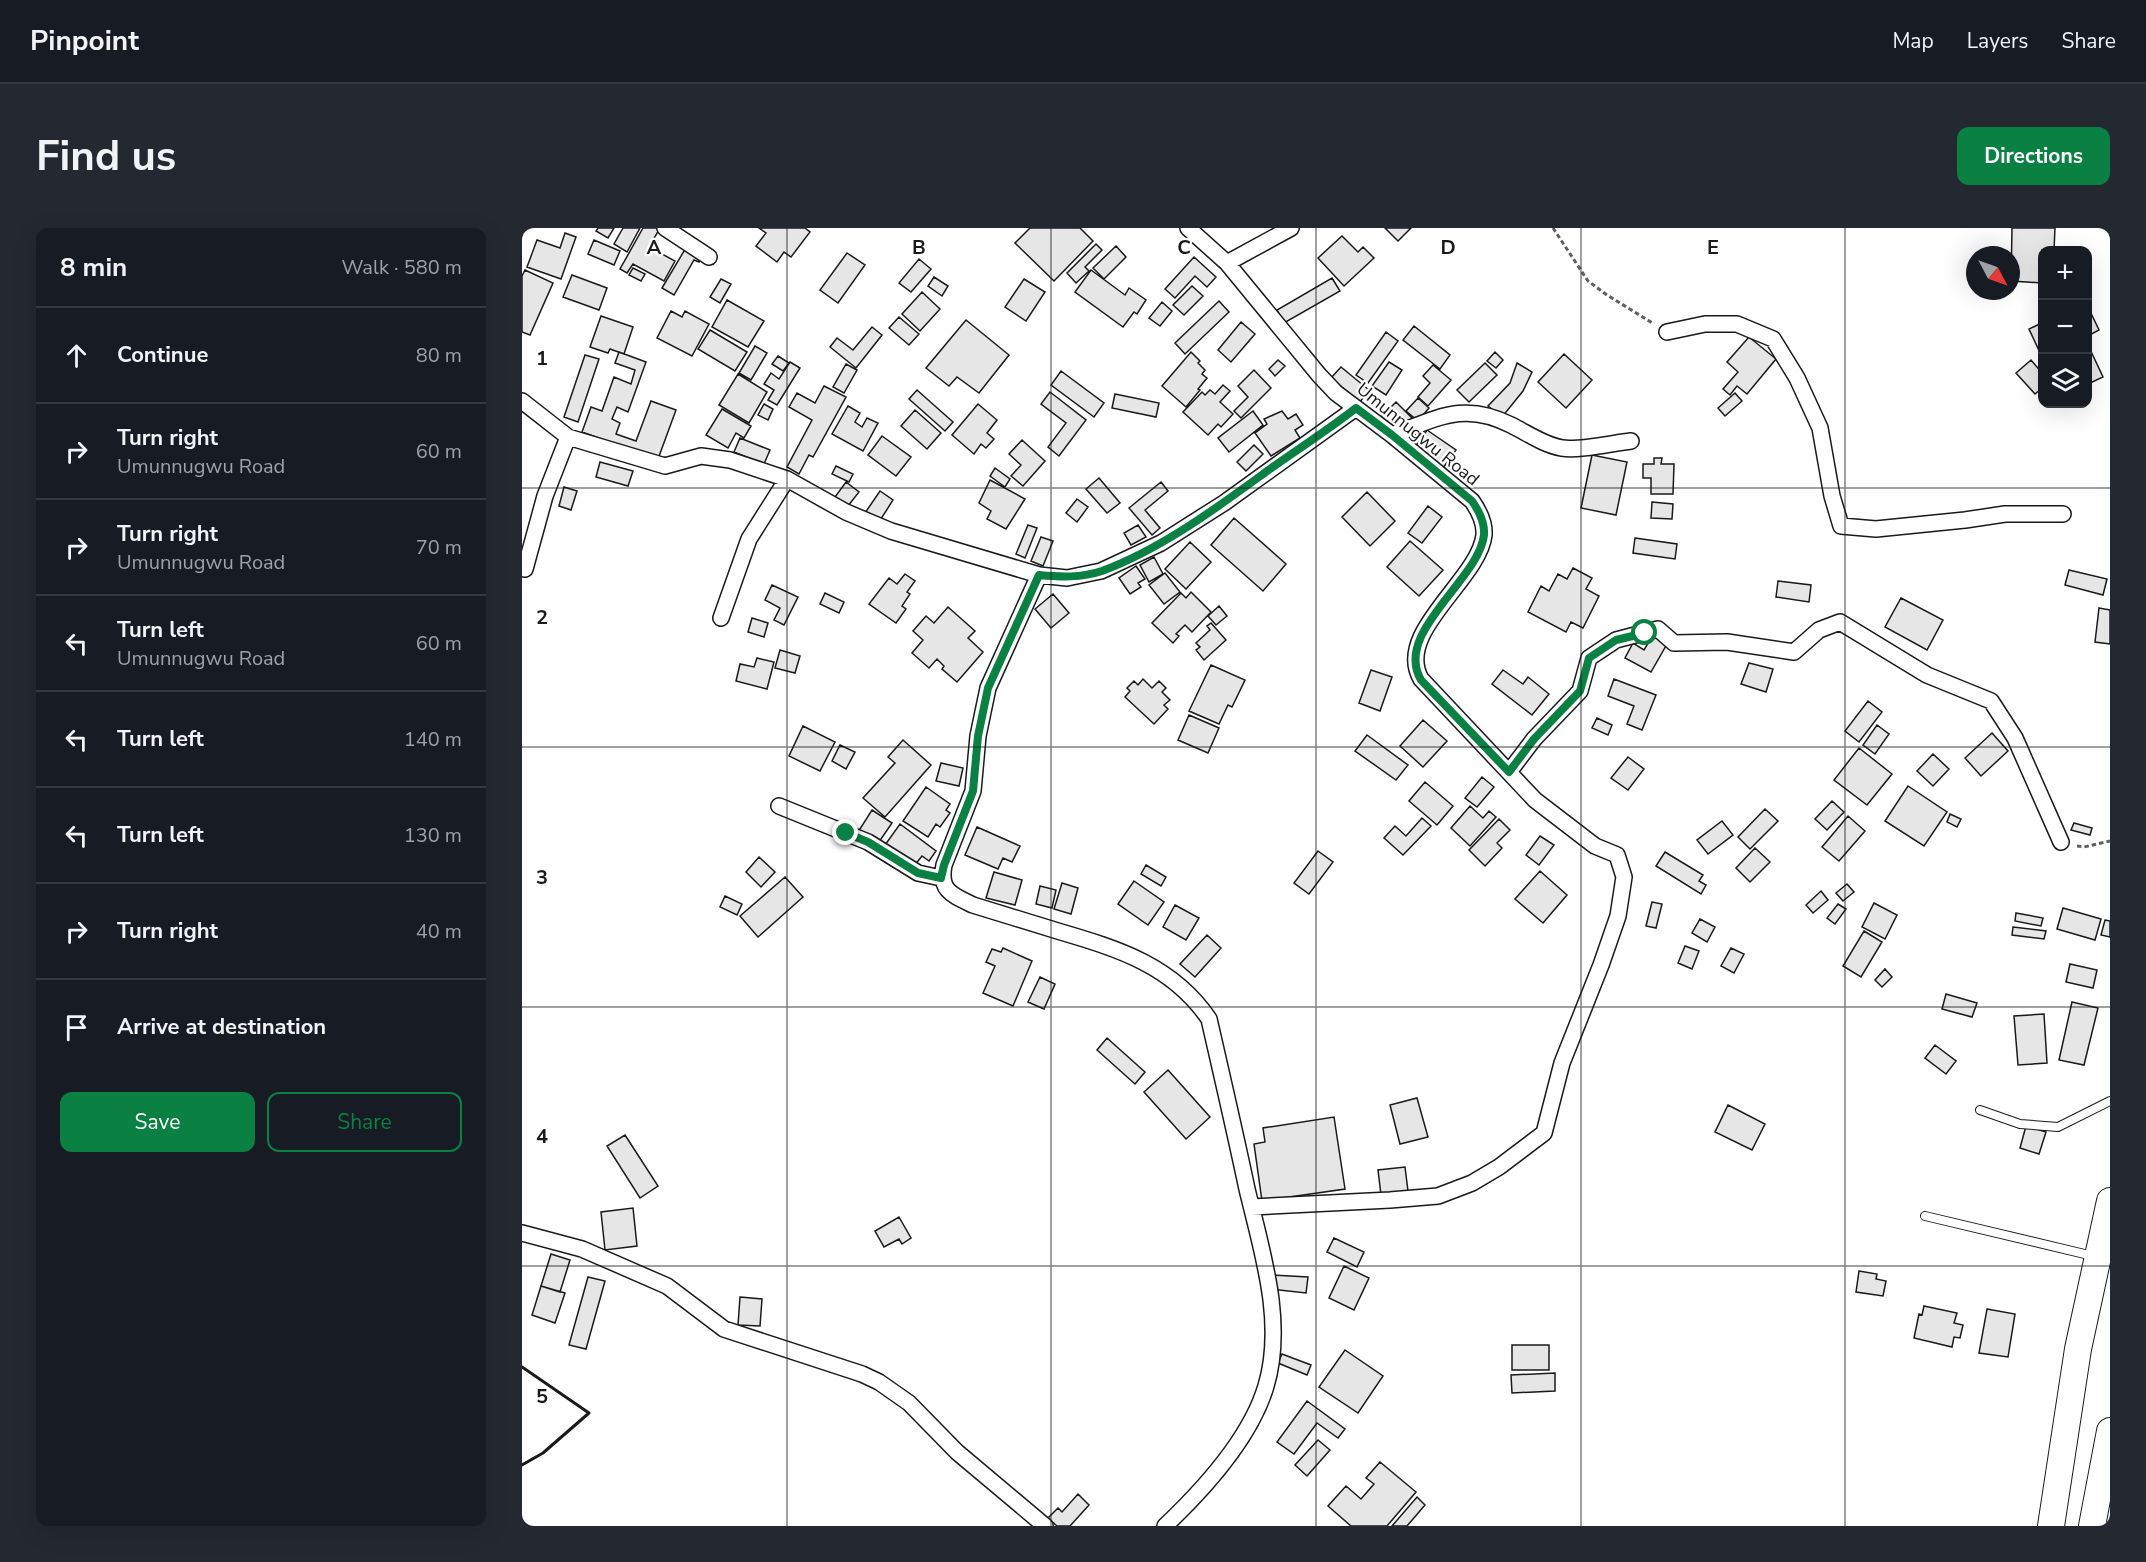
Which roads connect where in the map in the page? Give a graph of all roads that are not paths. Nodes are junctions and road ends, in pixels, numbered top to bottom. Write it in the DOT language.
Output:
graph roads {
  1 [pos="666,228"];
  2 [pos="1188,228"];
  3 [pos="1291,228"];
  4 [pos="709,257"];
  5 [pos="1227,263"];
  6 [pos="1667,332"];
  7 [pos="522,401"];
  8 [pos="1356,408"];
  9 [pos="1392,435"];
  10 [pos="568,437"];
  11 [pos="1631,441"];
  12 [pos="787,479"];
  13 [pos="2063,514"];
  14 [pos="525,569"];
  15 [pos="1039,575"];
  16 [pos="721,618"];
  17 [pos="1509,772"];
  18 [pos="779,806"];
  19 [pos="2061,842"];
  20 [pos="941,878"];
  21 [pos="2110,1101"];
  22 [pos="1980,1110"];
  23 [pos="2110,1201"];
  24 [pos="1252,1207"];
  25 [pos="1925,1216"];
  26 [pos="522,1233"];
  27 [pos="2098,1257"];
  28 [pos="2110,1431"];
  29 [pos="2097,1512"];
  30 [pos="1045,1526"];
  31 [pos="1165,1526"];
  32 [pos="2050,1526"];
  1 -- 4 [label="street"];
  2 -- 5 [label="street, Umunnugwu Road"];
  3 -- 5 [label="street"];
  5 -- 8 [label="street, Umunnugwu Road"];
  6 -- 13 [label="street"];
  7 -- 10 [label="street"];
  8 -- 9 [label="street, Umunnugwu Road"];
  8 -- 15 [label="street"];
  9 -- 11 [label="street"];
  9 -- 17 [label="street, Umunnugwu Road"];
  10 -- 12 [label="street"];
  10 -- 14 [label="street"];
  12 -- 15 [label="street"];
  12 -- 16 [label="street"];
  15 -- 20 [label="street"];
  17 -- 19 [label="street"];
  17 -- 24 [label="street, Umunnugwu Road"];
  18 -- 20 [label="street"];
  20 -- 24 [label="street"];
  21 -- 22 [label="lane"];
  23 -- 27 [label="highway"];
  24 -- 31 [label="street"];
  25 -- 27 [label="lane"];
  26 -- 30 [label="street"];
  27 -- 32 [label="highway"];
  28 -- 29 [label="highway"];
}
